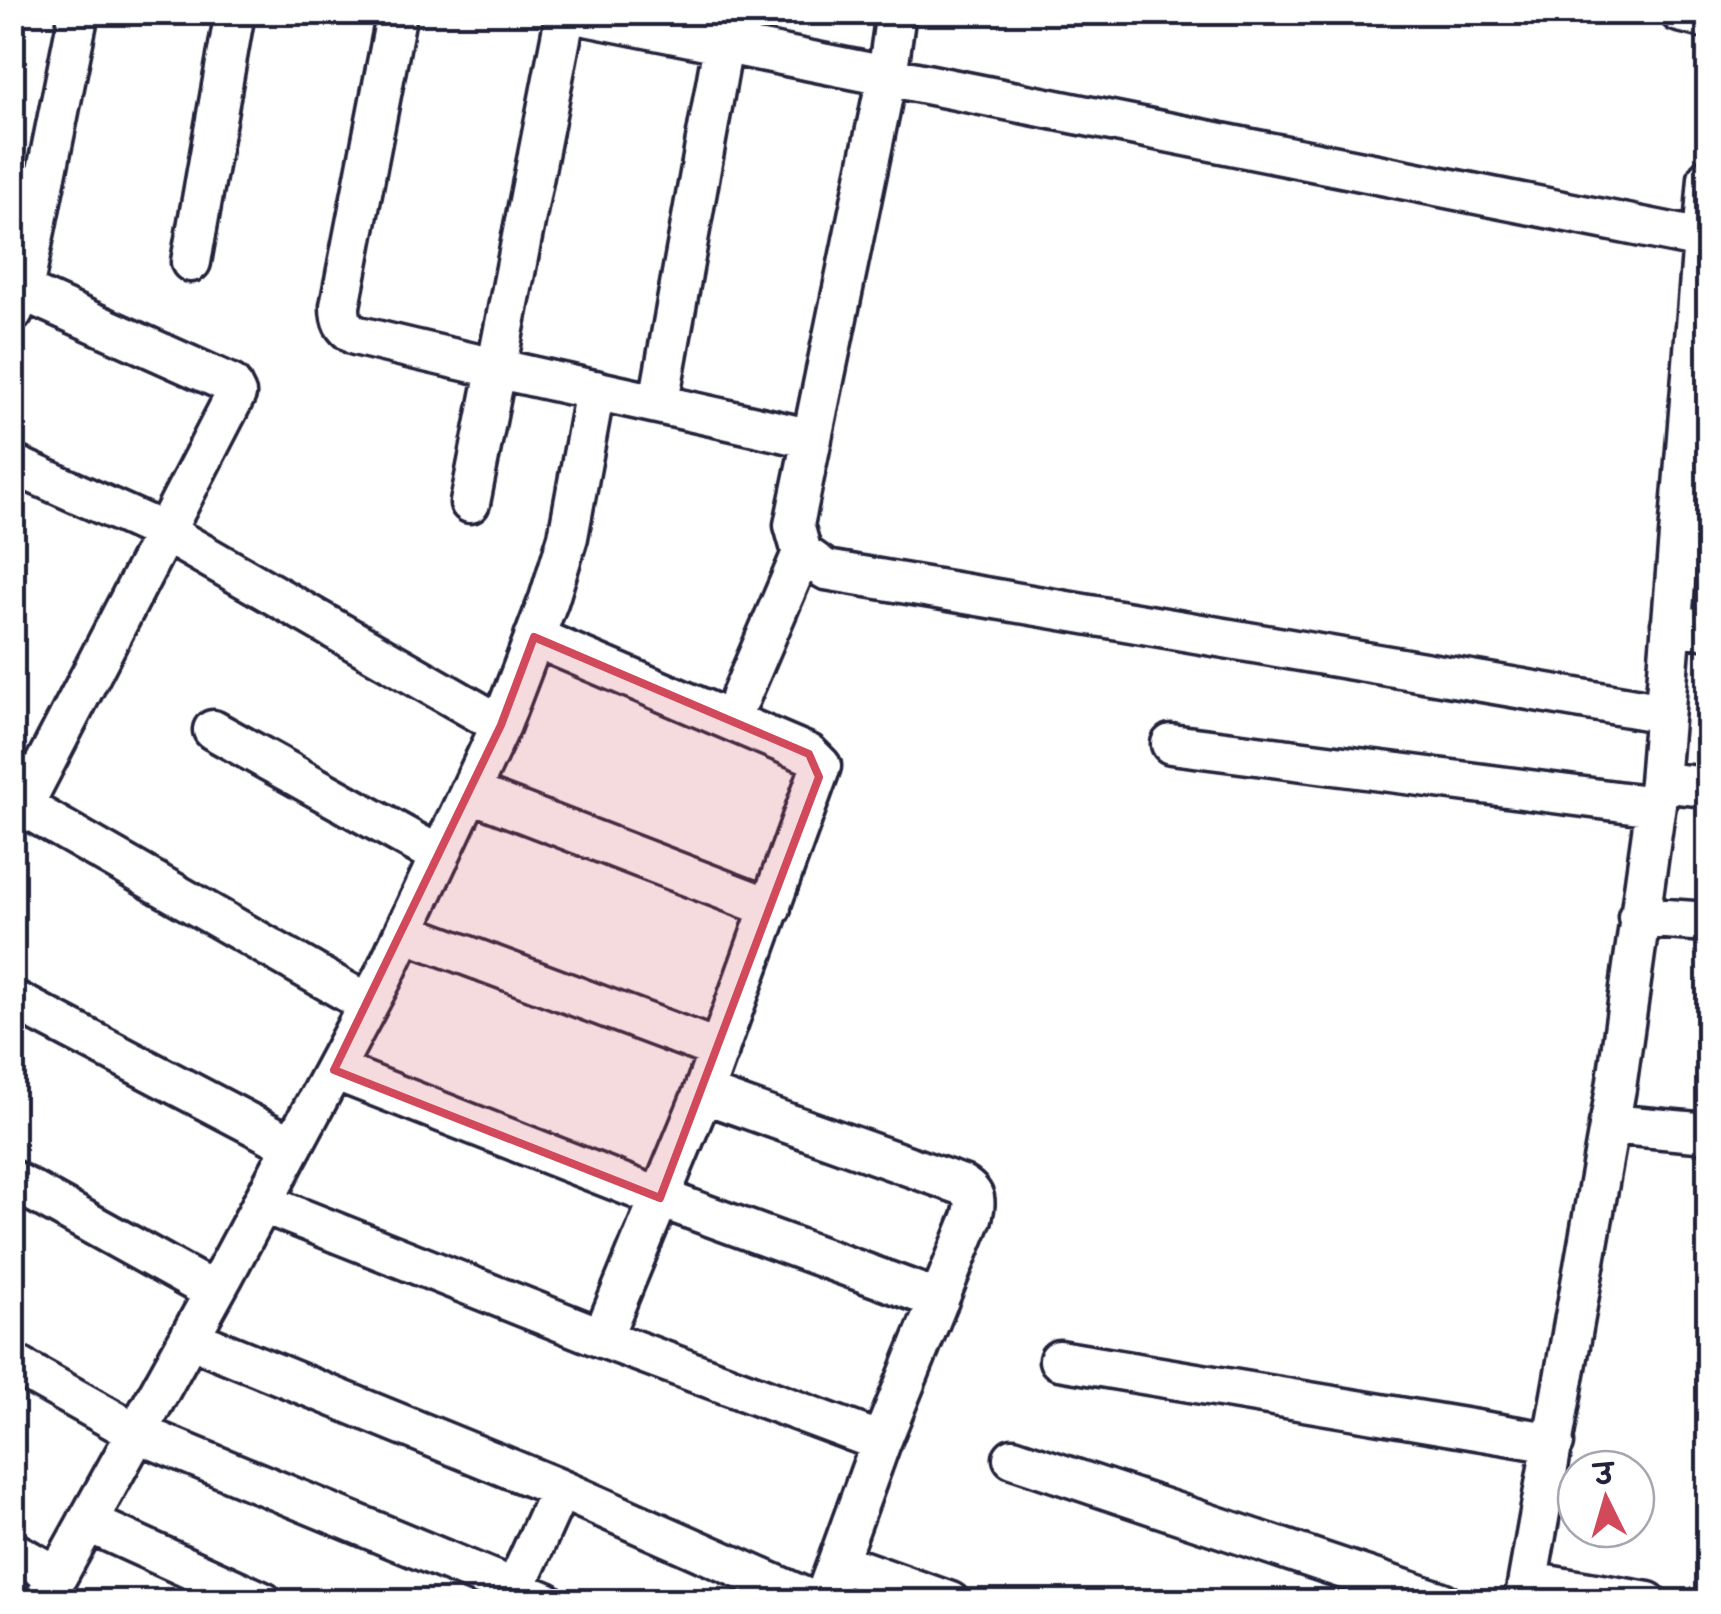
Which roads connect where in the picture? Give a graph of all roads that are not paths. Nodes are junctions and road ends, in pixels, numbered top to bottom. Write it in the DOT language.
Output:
graph roads {
  1 [pos="79,12"];
  2 [pos="234,12"];
  3 [pos="397,12"];
  4 [pos="566,12"];
  5 [pos="896,12"];
  6 [pos="1679,12"];
  7 [pos="1708,19"];
  8 [pos="727,28"];
  9 [pos="886,76"];
  10 [pos="1708,178"];
  11 [pos="1702,239"];
  12 [pos="191,262"];
  13 [pos="16,297"];
  14 [pos="496,370"];
  15 [pos="595,390"];
  16 [pos="659,402"];
  17 [pos="812,438"];
  18 [pos="12,464"];
  19 [pos="470,503"];
  20 [pos="166,532"];
  21 [pos="802,553"];
  22 [pos="1671,624"];
  23 [pos="1708,630"];
  24 [pos="534,637"];
  25 [pos="740,698"];
  26 [pos="1664,713"];
  27 [pos="501,725"];
  28 [pos="214,730"];
  29 [pos="1171,744"];
  30 [pos="1708,787"];
  31 [pos="470,792"];
  32 [pos="1657,794"];
  33 [pos="18,803"];
  34 [pos="440,856"];
  35 [pos="771,908"];
  36 [pos="1638,917"];
  37 [pos="1708,922"];
  38 [pos="404,932"];
  39 [pos="12,998"];
  40 [pos="368,1004"];
  41 [pos="719,1050"];
  42 [pos="334,1070"];
  43 [pos="703,1093"];
  44 [pos="1610,1124"];
  45 [pos="1708,1133"];
  46 [pos="293,1146"];
  47 [pos="12,1180"];
  48 [pos="660,1198"];
  49 [pos="262,1203"];
  50 [pos="214,1292"];
  51 [pos="939,1300"];
  52 [pos="188,1338"];
  53 [pos="602,1338"];
  54 [pos="1059,1360"];
  55 [pos="12,1363"];
  56 [pos="136,1432"];
  57 [pos="881,1442"];
  58 [pos="1554,1443"];
  59 [pos="1014,1458"];
  60 [pos="560,1489"];
  61 [pos="87,1522"];
  62 [pos="12,1551"];
  63 [pos="838,1562"];
  64 [pos="50,1589"];
  65 [pos="1527,1592"];
  66 [pos="523,1597"];
  67 [pos="263,1602"];
  68 [pos="814,1602"];
  69 [pos="823,1602"];
  70 [pos="950,1602"];
  71 [pos="1442,1602"];
  72 [pos="1648,1602"];
  1 -- 13 [label="street"];
  2 -- 12 [label="street"];
  3 -- 14 [label="street"];
  4 -- 8 [label="street"];
  4 -- 14 [label="street"];
  5 -- 9 [label="street"];
  6 -- 7 [label="street"];
  8 -- 9 [label="street"];
  8 -- 16 [label="street"];
  9 -- 11 [label="street"];
  9 -- 17 [label="street"];
  10 -- 11 [label="street"];
  11 -- 22 [label="street"];
  13 -- 20 [label="street"];
  14 -- 15 [label="street"];
  14 -- 19 [label="street"];
  15 -- 16 [label="street"];
  15 -- 24 [label="street"];
  16 -- 17 [label="street"];
  17 -- 21 [label="street"];
  18 -- 20 [label="street"];
  20 -- 27 [label="street"];
  20 -- 33 [label="street"];
  21 -- 25 [label="street"];
  21 -- 26 [label="street"];
  22 -- 23 [label="street"];
  22 -- 26 [label="street"];
  24 -- 27 [label="street"];
  24 -- 35 [label="street"];
  26 -- 32 [label="street"];
  27 -- 31 [label="street"];
  28 -- 34 [label="street"];
  29 -- 32 [label="street"];
  30 -- 32 [label="street"];
  31 -- 34 [label="street"];
  31 -- 35 [label="street"];
  32 -- 36 [label="street"];
  33 -- 40 [label="street"];
  34 -- 38 [label="street"];
  35 -- 41 [label="street"];
  36 -- 37 [label="street"];
  36 -- 44 [label="street"];
  38 -- 40 [label="street"];
  38 -- 41 [label="street"];
  39 -- 46 [label="street"];
  40 -- 42 [label="street"];
  41 -- 43 [label="street"];
  42 -- 46 [label="street"];
  42 -- 48 [label="street"];
  43 -- 48 [label="street"];
  43 -- 51 [label="street"];
  44 -- 45 [label="street"];
  44 -- 58 [label="street"];
  46 -- 49 [label="street"];
  47 -- 50 [label="street"];
  48 -- 51 [label="street"];
  48 -- 53 [label="street"];
  49 -- 50 [label="street"];
  49 -- 53 [label="street"];
  50 -- 52 [label="street"];
  51 -- 57 [label="street"];
  52 -- 56 [label="street"];
  52 -- 60 [label="street"];
  53 -- 57 [label="street"];
  54 -- 58 [label="street"];
  55 -- 56 [label="street"];
  56 -- 61 [label="street"];
  56 -- 66 [label="street"];
  57 -- 63 [label="street"];
  58 -- 65 [label="street"];
  59 -- 71 [label="street"];
  60 -- 66 [label="street"];
  60 -- 68 [label="street"];
  61 -- 64 [label="street"];
  61 -- 67 [label="street"];
  62 -- 64 [label="street"];
  63 -- 69 [label="street"];
  63 -- 70 [label="street"];
  65 -- 72 [label="street"];
}
